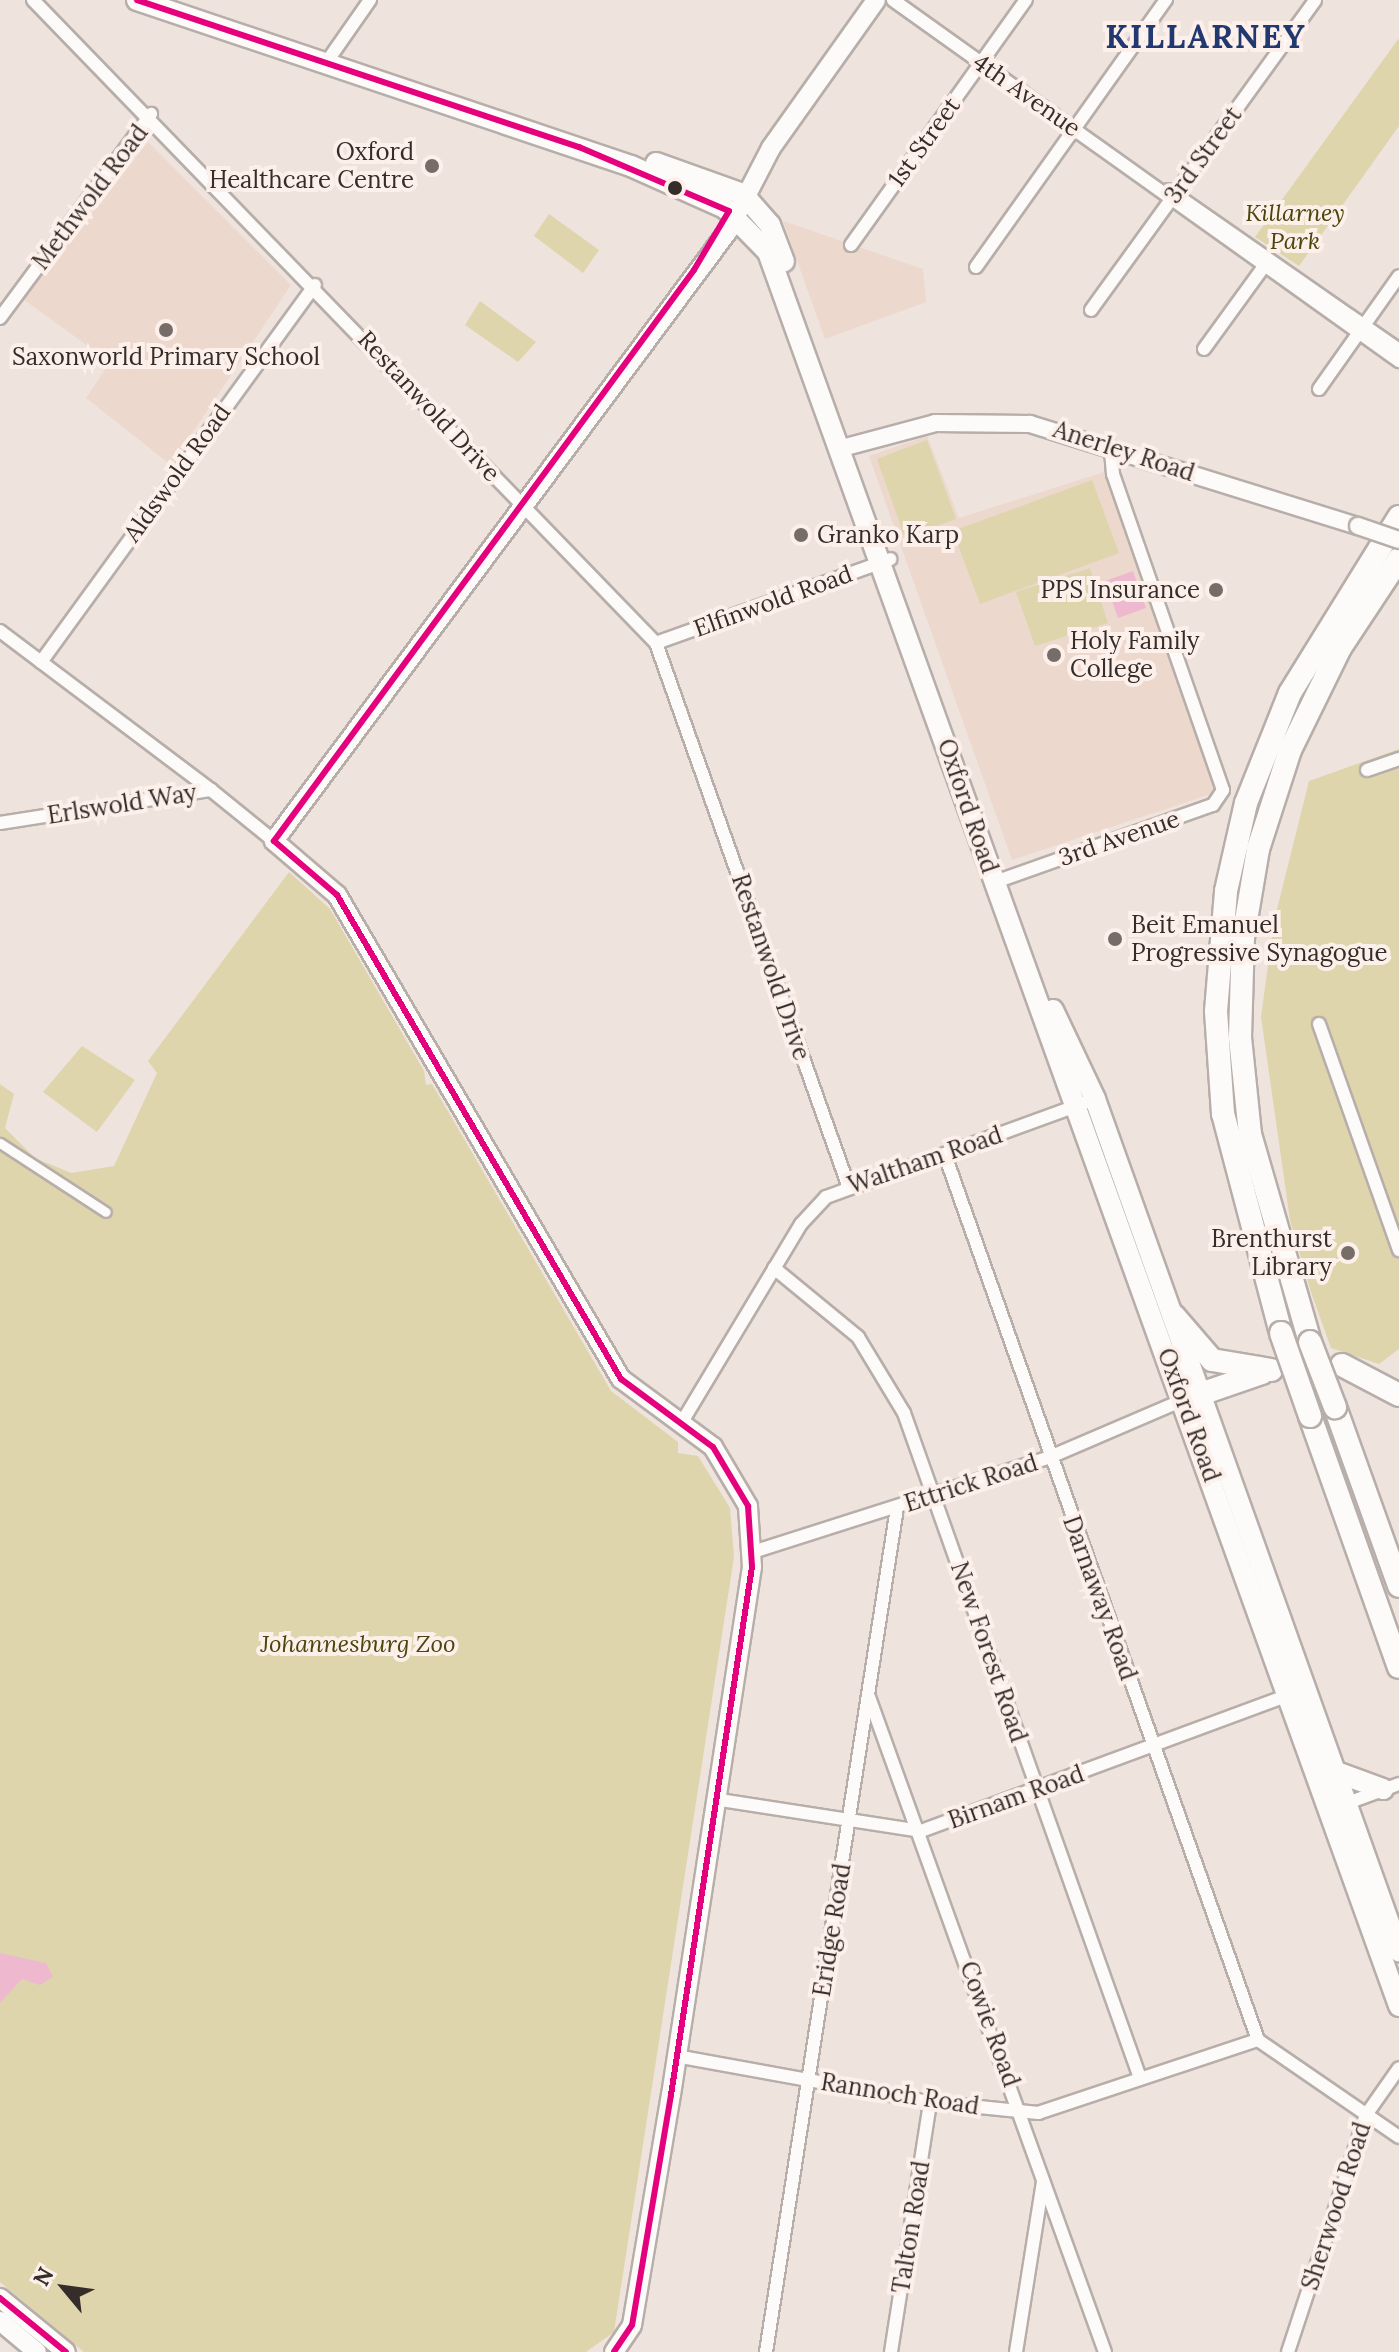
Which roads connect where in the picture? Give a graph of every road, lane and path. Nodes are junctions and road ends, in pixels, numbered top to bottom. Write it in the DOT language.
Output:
graph roads {
  1 [pos="33,0"];
  2 [pos="137,0"];
  3 [pos="166,0"];
  4 [pos="370,0"];
  5 [pos="876,0"];
  6 [pos="893,0"];
  7 [pos="1026,0"];
  8 [pos="1166,0"];
  9 [pos="1315,0"];
  10 [pos="328,59"];
  11 [pos="980,63"];
  12 [pos="151,114"];
  13 [pos="1074,129"];
  14 [pos="744,195"];
  15 [pos="1174,196"];
  16 [pos="733,215"];
  17 [pos="851,245"];
  18 [pos="1268,261"];
  19 [pos="976,267"];
  20 [pos="1399,276"];
  21 [pos="315,285"];
  22 [pos="1091,310"];
  23 [pos="0,318"];
  24 [pos="1362,328"];
  25 [pos="1204,349"];
  26 [pos="1399,350"];
  27 [pos="1399,361"];
  28 [pos="1319,389"];
  29 [pos="846,446"];
  30 [pos="1111,449"];
  31 [pos="521,506"];
  32 [pos="1399,517"];
  33 [pos="1399,540"];
  34 [pos="1399,559"];
  35 [pos="886,561"];
  36 [pos="0,631"];
  37 [pos="656,643"];
  38 [pos="41,662"];
  39 [pos="1399,759"];
  40 [pos="1367,770"];
  41 [pos="211,790"];
  42 [pos="0,823"];
  43 [pos="274,841"];
  44 [pos="999,880"];
  45 [pos="1319,1024"];
  46 [pos="1086,1103"];
  47 [pos="0,1143"];
  48 [pos="945,1155"];
  49 [pos="848,1185"];
  50 [pos="106,1212"];
  51 [pos="1399,1250"];
  52 [pos="774,1268"];
  53 [pos="1174,1316"];
  54 [pos="1342,1365"];
  55 [pos="1399,1395"];
  56 [pos="1191,1398"];
  57 [pos="682,1422"];
  58 [pos="1050,1457"];
  59 [pos="934,1495"];
  60 [pos="897,1508"];
  61 [pos="753,1552"];
  62 [pos="1399,1586"];
  63 [pos="1399,1667"];
  64 [pos="1297,1692"];
  65 [pos="869,1697"];
  66 [pos="1153,1745"];
  67 [pos="1339,1773"];
  68 [pos="1386,1788"];
  69 [pos="1039,1792"];
  70 [pos="714,1799"];
  71 [pos="1349,1802"];
  72 [pos="1328,1810"];
  73 [pos="847,1824"];
  74 [pos="921,1831"];
  75 [pos="1358,1835"];
  76 [pos="1399,1951"];
  77 [pos="1399,2006"];
  78 [pos="1258,2040"];
  79 [pos="676,2056"];
  80 [pos="1399,2068"];
  81 [pos="1140,2078"];
  82 [pos="808,2079"];
  83 [pos="930,2102"];
  84 [pos="1022,2113"];
  85 [pos="1366,2115"];
  86 [pos="1399,2137"];
  87 [pos="1044,2178"];
  88 [pos="0,2298"];
  89 [pos="0,2321"];
  90 [pos="624,2349"];
  91 [pos="37,2352"];
  92 [pos="66,2352"];
  93 [pos="766,2352"];
  94 [pos="891,2352"];
  95 [pos="1016,2352"];
  96 [pos="1105,2352"];
  97 [pos="1288,2352"];
  1 -- 12 [label="street, Restanwold Drive"];
  2 -- 10 [label="main road, Oxford Road"];
  3 -- 10 [label="main road, Oxford Road"];
  4 -- 10 [label="street"];
  5 -- 14 [label="main road"];
  6 -- 11 [label="street, 4th Avenue"];
  7 -- 11 [label="street, 1st Street"];
  8 -- 13 [label="street"];
  9 -- 15 [label="street, 3rd Street"];
  10 -- 14 [label="main road, Oxford Road"];
  10 -- 16 [label="main road, Oxford Road"];
  11 -- 13 [label="street, 4th Avenue"];
  11 -- 17 [label="street, 1st Street"];
  12 -- 21 [label="street, Restanwold Drive"];
  12 -- 23 [label="street, Methwold Road"];
  13 -- 15 [label="street, 4th Avenue"];
  13 -- 19 [label="street"];
  14 -- 16 [label="main road"];
  14 -- 29 [label="main road, Oxford Road"];
  15 -- 18 [label="street, 4th Avenue"];
  15 -- 22 [label="street, 3rd Street"];
  16 -- 29 [label="main road, Oxford Road"];
  16 -- 31 [label="main road"];
  18 -- 24 [label="street, 4th Avenue"];
  18 -- 25 [label="street"];
  20 -- 24 [label="street"];
  21 -- 31 [label="street, Restanwold Drive"];
  21 -- 38 [label="street, Aldswold Road"];
  24 -- 26 [label="street, 4th Avenue"];
  24 -- 27 [label="street, 4th Avenue"];
  24 -- 28 [label="street"];
  29 -- 30 [label="street, Anerley Road"];
  29 -- 35 [label="main road, Oxford Road"];
  30 -- 33 [label="street, Anerley Road, bridge"];
  30 -- 44 [label="street, 3rd Avenue"];
  31 -- 37 [label="street, Restanwold Drive"];
  31 -- 43 [label="main road"];
  32 -- 63 [label="highway, bridge"];
  34 -- 62 [label="highway, bridge"];
  35 -- 37 [label="street, Elfinwold Road"];
  35 -- 44 [label="main road, Oxford Road"];
  36 -- 38 [label="street"];
  37 -- 49 [label="street, Restanwold Drive"];
  38 -- 41 [label="street"];
  39 -- 40 [label="street"];
  41 -- 42 [label="street, Erlswold Way"];
  41 -- 43 [label="street, Erlswold Way"];
  43 -- 57 [label="main road, Erlswold Way"];
  44 -- 46 [label="main road, Oxford Road"];
  45 -- 51 [label="street"];
  46 -- 48 [label="street, Waltham Road"];
  46 -- 53 [label="main road, Oxford Road"];
  46 -- 56 [label="main road, Oxford Road"];
  47 -- 50 [label="street"];
  48 -- 49 [label="street, Waltham Road"];
  48 -- 58 [label="street, Darnaway Road"];
  49 -- 52 [label="street, Waltham Road"];
  52 -- 57 [label="street, Waltham Road"];
  52 -- 59 [label="street, New Forest Road"];
  53 -- 56 [label="main road, Oxford Road"];
  53 -- 56 [label="highway"];
  54 -- 55 [label="highway"];
  56 -- 58 [label="street, Ettrick Road"];
  56 -- 64 [label="main road, Oxford Road"];
  57 -- 61 [label="main road, Erlswold Way"];
  58 -- 59 [label="street, Ettrick Road"];
  58 -- 66 [label="street, Darnaway Road"];
  59 -- 60 [label="street, Ettrick Road"];
  59 -- 69 [label="street, New Forest Road"];
  60 -- 61 [label="street, Ettrick Road"];
  60 -- 65 [label="street, Eridge Road"];
  61 -- 70 [label="main road"];
  64 -- 66 [label="street, Birnam Road"];
  64 -- 67 [label="main road, Oxford Road"];
  64 -- 72 [label="main road, Oxford Road"];
  65 -- 73 [label="street, Eridge Road"];
  65 -- 74 [label="street, Cowie Road"];
  66 -- 69 [label="street, Birnam Road"];
  66 -- 78 [label="street, Darnaway Road"];
  67 -- 68 [label="main road"];
  67 -- 71 [label="main road, Oxford Road"];
  68 -- 71 [label="street"];
  68 -- 75 [label="main road"];
  69 -- 74 [label="street, Birnam Road"];
  69 -- 81 [label="street, New Forest Road"];
  70 -- 73 [label="street, Birnam Road"];
  70 -- 79 [label="main road"];
  71 -- 72 [label="street"];
  71 -- 75 [label="main road, Oxford Road"];
  72 -- 77 [label="main road, Oxford Road"];
  73 -- 74 [label="street, Birnam Road"];
  73 -- 82 [label="street, Eridge Road"];
  74 -- 84 [label="street, Cowie Road"];
  75 -- 76 [label="main road, Oxford Road"];
  78 -- 81 [label="street, Rannoch Road"];
  78 -- 85 [label="street"];
  79 -- 82 [label="street, Rannoch Road"];
  79 -- 90 [label="main road"];
  80 -- 85 [label="street, Sherwood Road"];
  81 -- 84 [label="street, Rannoch Road"];
  82 -- 83 [label="street, Rannoch Road"];
  82 -- 93 [label="street, Eridge Road"];
  83 -- 84 [label="street, Rannoch Road"];
  83 -- 94 [label="street, Talton Road"];
  84 -- 87 [label="street, Cowie Road"];
  85 -- 86 [label="street"];
  85 -- 97 [label="street, Sherwood Road"];
  87 -- 95 [label="street"];
  87 -- 96 [label="street, Cowie Road"];
  88 -- 92 [label="main road"];
  89 -- 91 [label="main road"];
}
